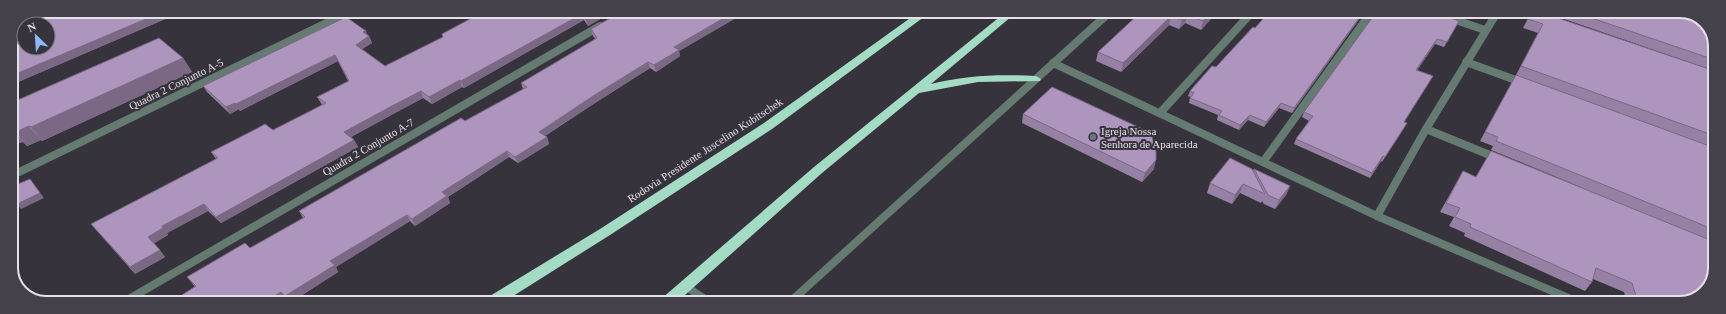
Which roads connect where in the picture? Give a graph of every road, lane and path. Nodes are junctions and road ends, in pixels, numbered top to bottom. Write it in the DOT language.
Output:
graph roads {
  1 [pos="337,18"];
  2 [pos="917,18"];
  3 [pos="1004,18"];
  4 [pos="1103,18"];
  5 [pos="1247,18"];
  6 [pos="1367,18"];
  7 [pos="1450,18"];
  8 [pos="1493,18"];
  9 [pos="605,23"];
  10 [pos="1485,30"];
  11 [pos="1466,62"];
  12 [pos="1054,63"];
  13 [pos="1036,79"];
  14 [pos="1532,86"];
  15 [pos="915,91"];
  16 [pos="1160,113"];
  17 [pos="1426,129"];
  18 [pos="1263,162"];
  19 [pos="1505,162"];
  20 [pos="18,173"];
  21 [pos="1377,216"];
  22 [pos="685,286"];
  23 [pos="134,296"];
  24 [pos="501,296"];
  25 [pos="674,296"];
  26 [pos="700,296"];
  27 [pos="797,296"];
  28 [pos="1564,296"];
  1 -- 20 [label="street, Quadra 2 Conjunto A-5"];
  2 -- 24 [label="highway, Rodovia Presidente Juscelino Kubitschek"];
  3 -- 15 [label="highway"];
  4 -- 12 [label="street"];
  5 -- 16 [label="street"];
  6 -- 18 [label="street"];
  7 -- 10 [label="street"];
  8 -- 10 [label="street"];
  9 -- 23 [label="street, Quadra 2 Conjunto A-7"];
  10 -- 11 [label="street"];
  11 -- 14 [label="street"];
  11 -- 17 [label="street"];
  12 -- 13 [label="street"];
  12 -- 16 [label="street"];
  13 -- 15 [label="highway"];
  13 -- 27 [label="street"];
  15 -- 22 [label="highway"];
  16 -- 18 [label="street"];
  17 -- 19 [label="street"];
  17 -- 21 [label="street"];
  18 -- 21 [label="street"];
  21 -- 28 [label="street"];
  22 -- 25 [label="highway"];
  22 -- 26 [label="street"];
}
